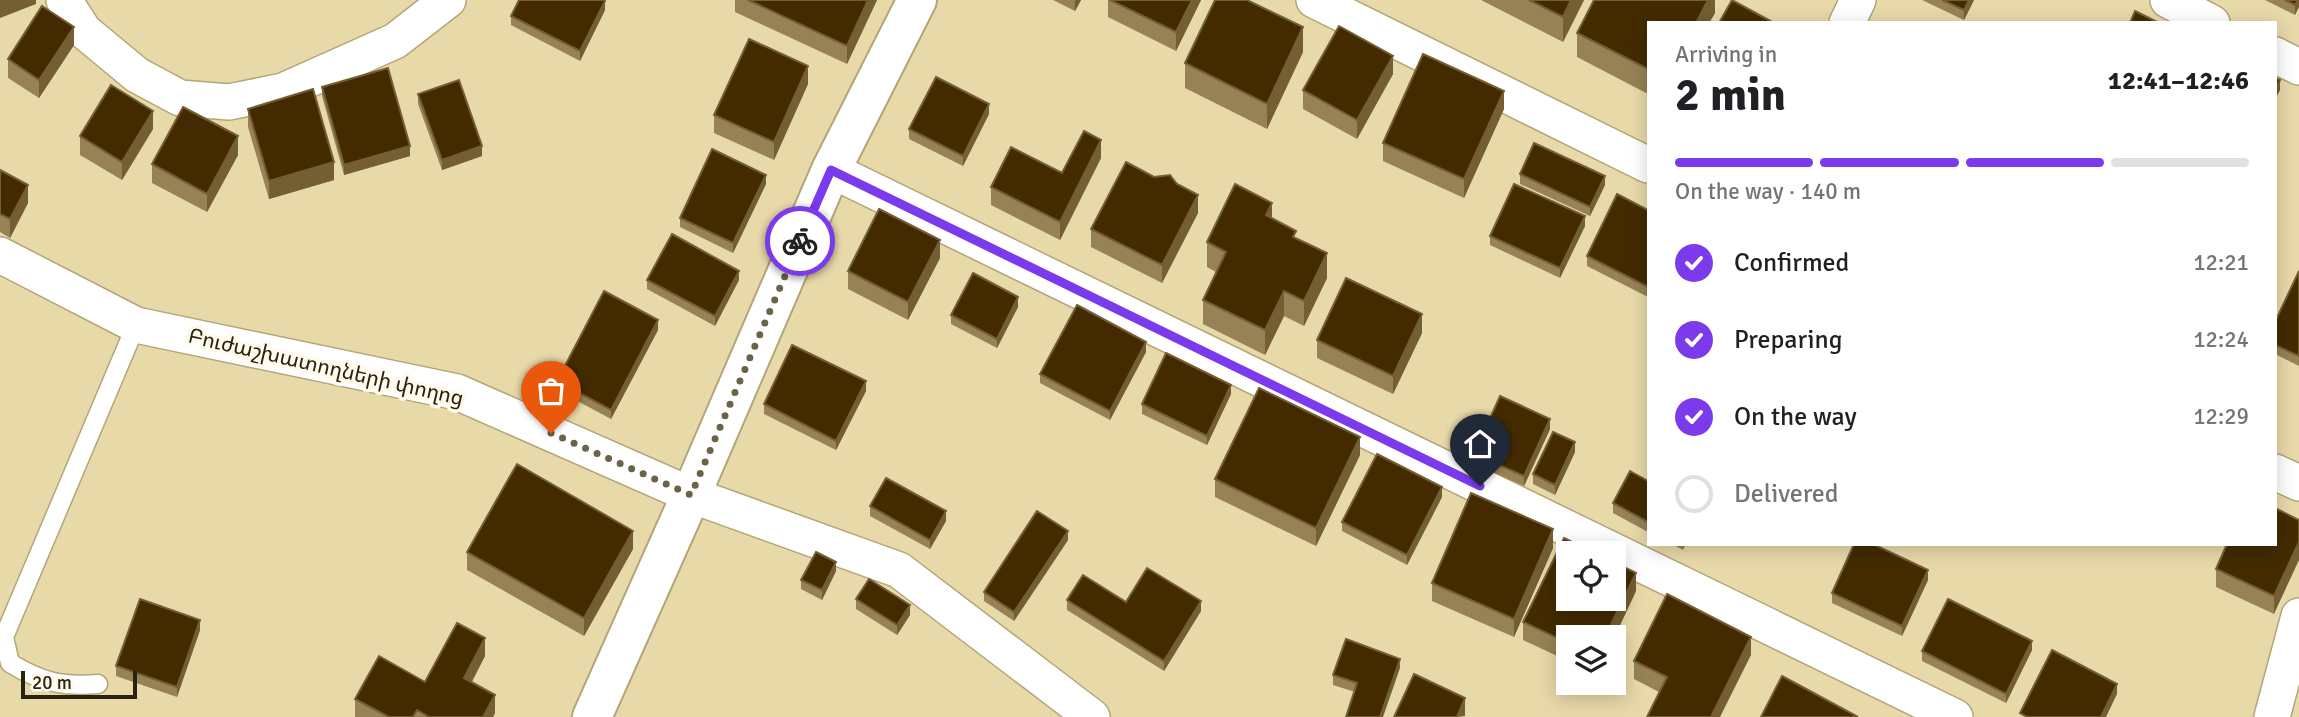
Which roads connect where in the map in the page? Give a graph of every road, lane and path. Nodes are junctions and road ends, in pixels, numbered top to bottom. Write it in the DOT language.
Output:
graph roads {
  1 [pos="64,0"];
  2 [pos="448,0"];
  3 [pos="917,0"];
  4 [pos="1314,0"];
  5 [pos="1858,0"];
  6 [pos="2168,0"];
  7 [pos="1848,21"];
  8 [pos="2208,21"];
  9 [pos="2277,56"];
  10 [pos="2299,67"];
  11 [pos="1647,165"];
  12 [pos="831,170"];
  13 [pos="0,255"];
  14 [pos="136,324"];
  15 [pos="2277,473"];
  16 [pos="2299,484"];
  17 [pos="691,495"];
  18 [pos="2299,616"];
  19 [pos="98,684"];
  20 [pos="592,717"];
  21 [pos="1092,717"];
  22 [pos="1955,717"];
  23 [pos="2272,717"];
  1 -- 2 [label="street"];
  3 -- 12 [label="main road"];
  4 -- 11 [label="street"];
  5 -- 7 [label="street"];
  6 -- 8 [label="street"];
  9 -- 10 [label="street"];
  12 -- 17 [label="main road"];
  12 -- 22 [label="street"];
  13 -- 14 [label="street, Բուժաշխատողների փողոց"];
  14 -- 17 [label="street, Բուժաշխատողների փողոց"];
  14 -- 19 [label="lane"];
  15 -- 16 [label="street"];
  17 -- 20 [label="main road"];
  17 -- 21 [label="street, Բուժաշխատողների փողոց"];
  18 -- 23 [label="street"];
}
